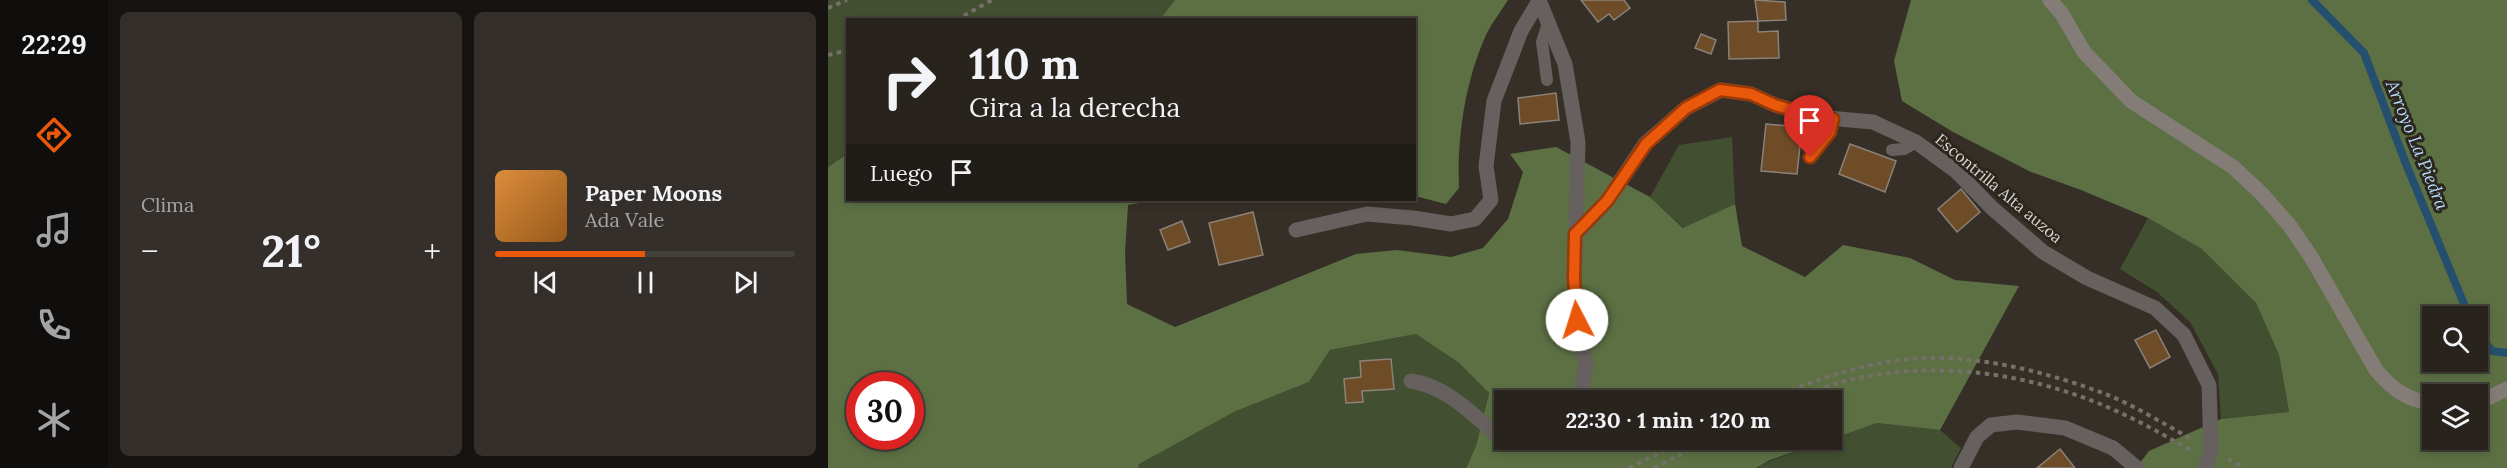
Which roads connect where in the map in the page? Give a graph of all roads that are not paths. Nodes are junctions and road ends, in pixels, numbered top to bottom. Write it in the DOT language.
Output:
graph roads {
  1 [pos="2050,0"];
  2 [pos="1539,1"];
  3 [pos="1548,23"];
  4 [pos="1547,80"];
  5 [pos="1833,119"];
  6 [pos="1916,142"];
  7 [pos="1892,150"];
  8 [pos="1810,157"];
  9 [pos="1296,230"];
  10 [pos="1575,234"];
  11 [pos="1411,381"];
  12 [pos="2507,389"];
  13 [pos="1581,390"];
  14 [pos="2488,398"];
  15 [pos="2422,401"];
  16 [pos="1494,433"];
  17 [pos="2208,459"];
  18 [pos="1961,468"];
  19 [pos="2137,468"];
  1 -- 15 [label="street"];
  2 -- 3 [label="street"];
  2 -- 9 [label="street"];
  3 -- 4 [label="lane"];
  3 -- 10 [label="street"];
  5 -- 6 [label="street, Escontrilla Alta auzoa"];
  5 -- 8 [label="lane"];
  5 -- 10 [label="street, Escontrilla Alta auzoa"];
  6 -- 7 [label="lane"];
  6 -- 17 [label="street, Escontrilla Alta auzoa"];
  10 -- 13 [label="street"];
  11 -- 16 [label="street"];
  12 -- 14 [label="street"];
  18 -- 19 [label="street"];
}
